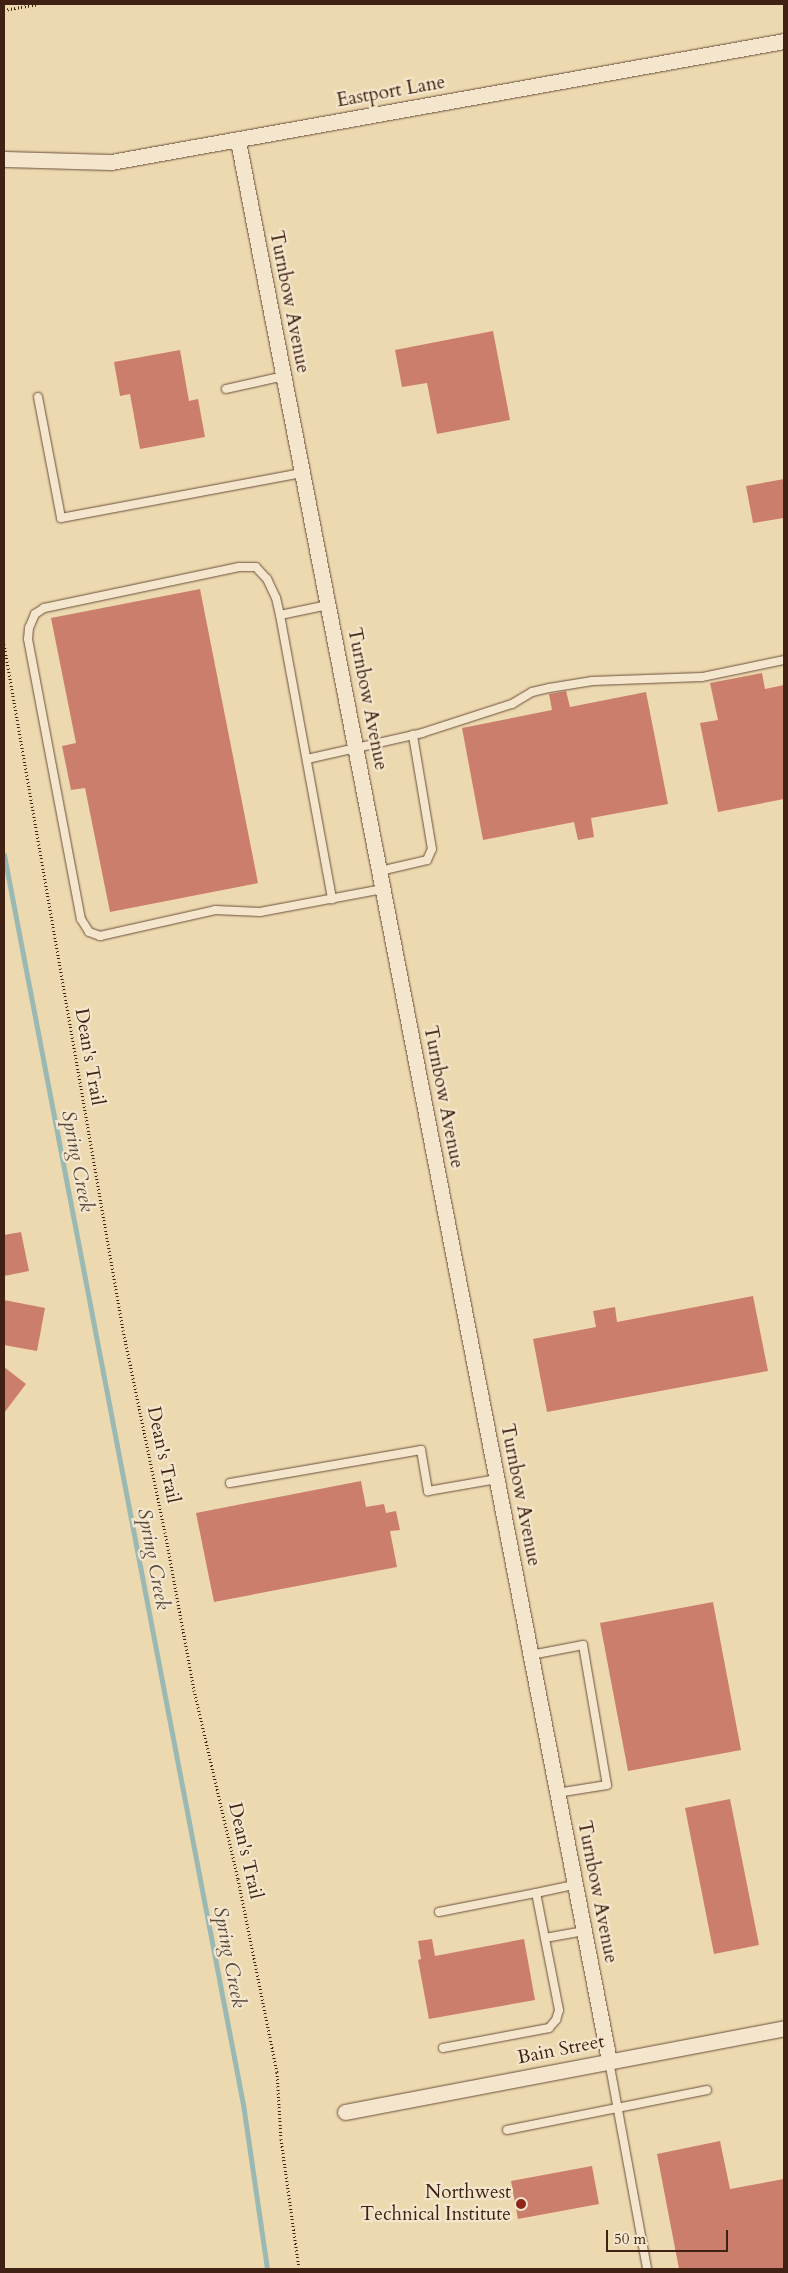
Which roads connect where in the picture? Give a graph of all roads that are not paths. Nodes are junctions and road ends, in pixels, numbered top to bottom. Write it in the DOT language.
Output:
graph roads {
  1 [pos="784,41"];
  2 [pos="238,141"];
  3 [pos="4,159"];
  4 [pos="284,376"];
  5 [pos="226,390"];
  6 [pos="38,397"];
  7 [pos="302,473"];
  8 [pos="328,605"];
  9 [pos="280,615"];
  10 [pos="784,660"];
  11 [pos="413,735"];
  12 [pos="356,749"];
  13 [pos="306,760"];
  14 [pos="380,871"];
  15 [pos="383,889"];
  16 [pos="332,898"];
  17 [pos="497,1479"];
  18 [pos="230,1483"];
  19 [pos="531,1655"];
  20 [pos="558,1793"];
  21 [pos="575,1885"];
  22 [pos="536,1893"];
  23 [pos="439,1912"];
  24 [pos="584,1931"];
  25 [pos="545,1938"];
  26 [pos="784,2028"];
  27 [pos="443,2048"];
  28 [pos="609,2061"];
  29 [pos="707,2090"];
  30 [pos="617,2107"];
  31 [pos="345,2112"];
  32 [pos="507,2130"];
  33 [pos="647,2269"];
  1 -- 2 [label="street, Eastport Lane"];
  2 -- 3 [label="street, Eastport Lane"];
  2 -- 4 [label="street, Turnbow Avenue"];
  4 -- 5 [label="lane"];
  4 -- 7 [label="street, Turnbow Avenue"];
  6 -- 7 [label="lane"];
  7 -- 8 [label="street, Turnbow Avenue"];
  8 -- 9 [label="lane"];
  8 -- 12 [label="street, Turnbow Avenue"];
  9 -- 13 [label="lane"];
  9 -- 16 [label="lane"];
  10 -- 11 [label="lane"];
  11 -- 12 [label="lane"];
  11 -- 14 [label="lane"];
  12 -- 13 [label="lane"];
  12 -- 14 [label="street, Turnbow Avenue"];
  13 -- 16 [label="lane"];
  14 -- 15 [label="street, Turnbow Avenue"];
  15 -- 16 [label="lane"];
  15 -- 17 [label="street, Turnbow Avenue"];
  17 -- 18 [label="lane"];
  17 -- 19 [label="street, Turnbow Avenue"];
  19 -- 20 [label="street, Turnbow Avenue"];
  19 -- 20 [label="lane"];
  20 -- 21 [label="street, Turnbow Avenue"];
  21 -- 22 [label="lane"];
  21 -- 24 [label="street, Turnbow Avenue"];
  22 -- 23 [label="lane"];
  22 -- 25 [label="lane"];
  24 -- 25 [label="lane"];
  24 -- 28 [label="street, Turnbow Avenue"];
  25 -- 27 [label="lane"];
  26 -- 28 [label="street, Bain Street"];
  28 -- 30 [label="lane"];
  28 -- 31 [label="street, Bain Street"];
  29 -- 30 [label="lane"];
  30 -- 32 [label="lane"];
  30 -- 33 [label="lane"];
}
